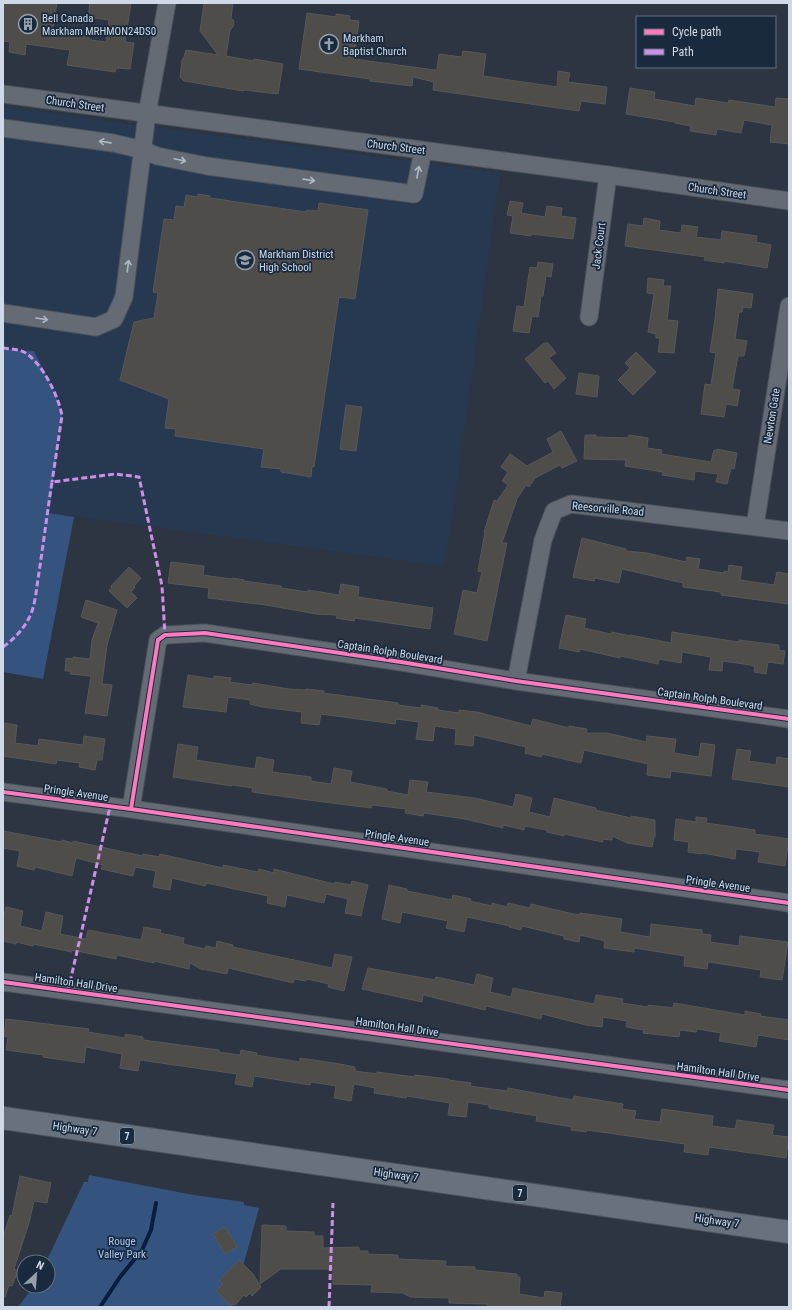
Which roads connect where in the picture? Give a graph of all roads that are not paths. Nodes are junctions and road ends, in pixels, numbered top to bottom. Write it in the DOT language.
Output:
graph roads {
  1 [pos="167,3"];
  2 [pos="3,94"];
  3 [pos="147,114"];
  4 [pos="3,128"];
  5 [pos="143,150"];
  6 [pos="423,151"];
  7 [pos="608,175"];
  8 [pos="789,201"];
  9 [pos="789,306"];
  10 [pos="3,312"];
  11 [pos="589,317"];
  12 [pos="755,526"];
  13 [pos="789,531"];
  14 [pos="516,681"];
  15 [pos="789,719"];
  16 [pos="3,792"];
  17 [pos="131,809"];
  18 [pos="789,903"];
  19 [pos="3,982"];
  20 [pos="789,1090"];
  21 [pos="3,1118"];
  22 [pos="789,1232"];
  1 -- 3 [label="street"];
  2 -- 3 [label="street, Church Street"];
  3 -- 5 [label="street"];
  3 -- 6 [label="street, Church Street"];
  5 -- 4 [label="street, one-way"];
  5 -- 6 [label="street, one-way"];
  10 -- 5 [label="street, one-way"];
  6 -- 7 [label="street, Church Street"];
  7 -- 8 [label="street, Church Street"];
  7 -- 11 [label="street, Jack Court"];
  9 -- 12 [label="street, Newton Gate"];
  12 -- 13 [label="street, Reesorville Road"];
  12 -- 14 [label="street, Reesorville Road"];
  14 -- 15 [label="street, Captain Rolph Boulevard"];
  14 -- 17 [label="street, Captain Rolph Boulevard"];
  16 -- 17 [label="street, Pringle Avenue"];
  17 -- 18 [label="street, Pringle Avenue"];
  19 -- 20 [label="street, Hamilton Hall Drive"];
  21 -- 22 [label="main road, Highway 7 / 7"];
}
